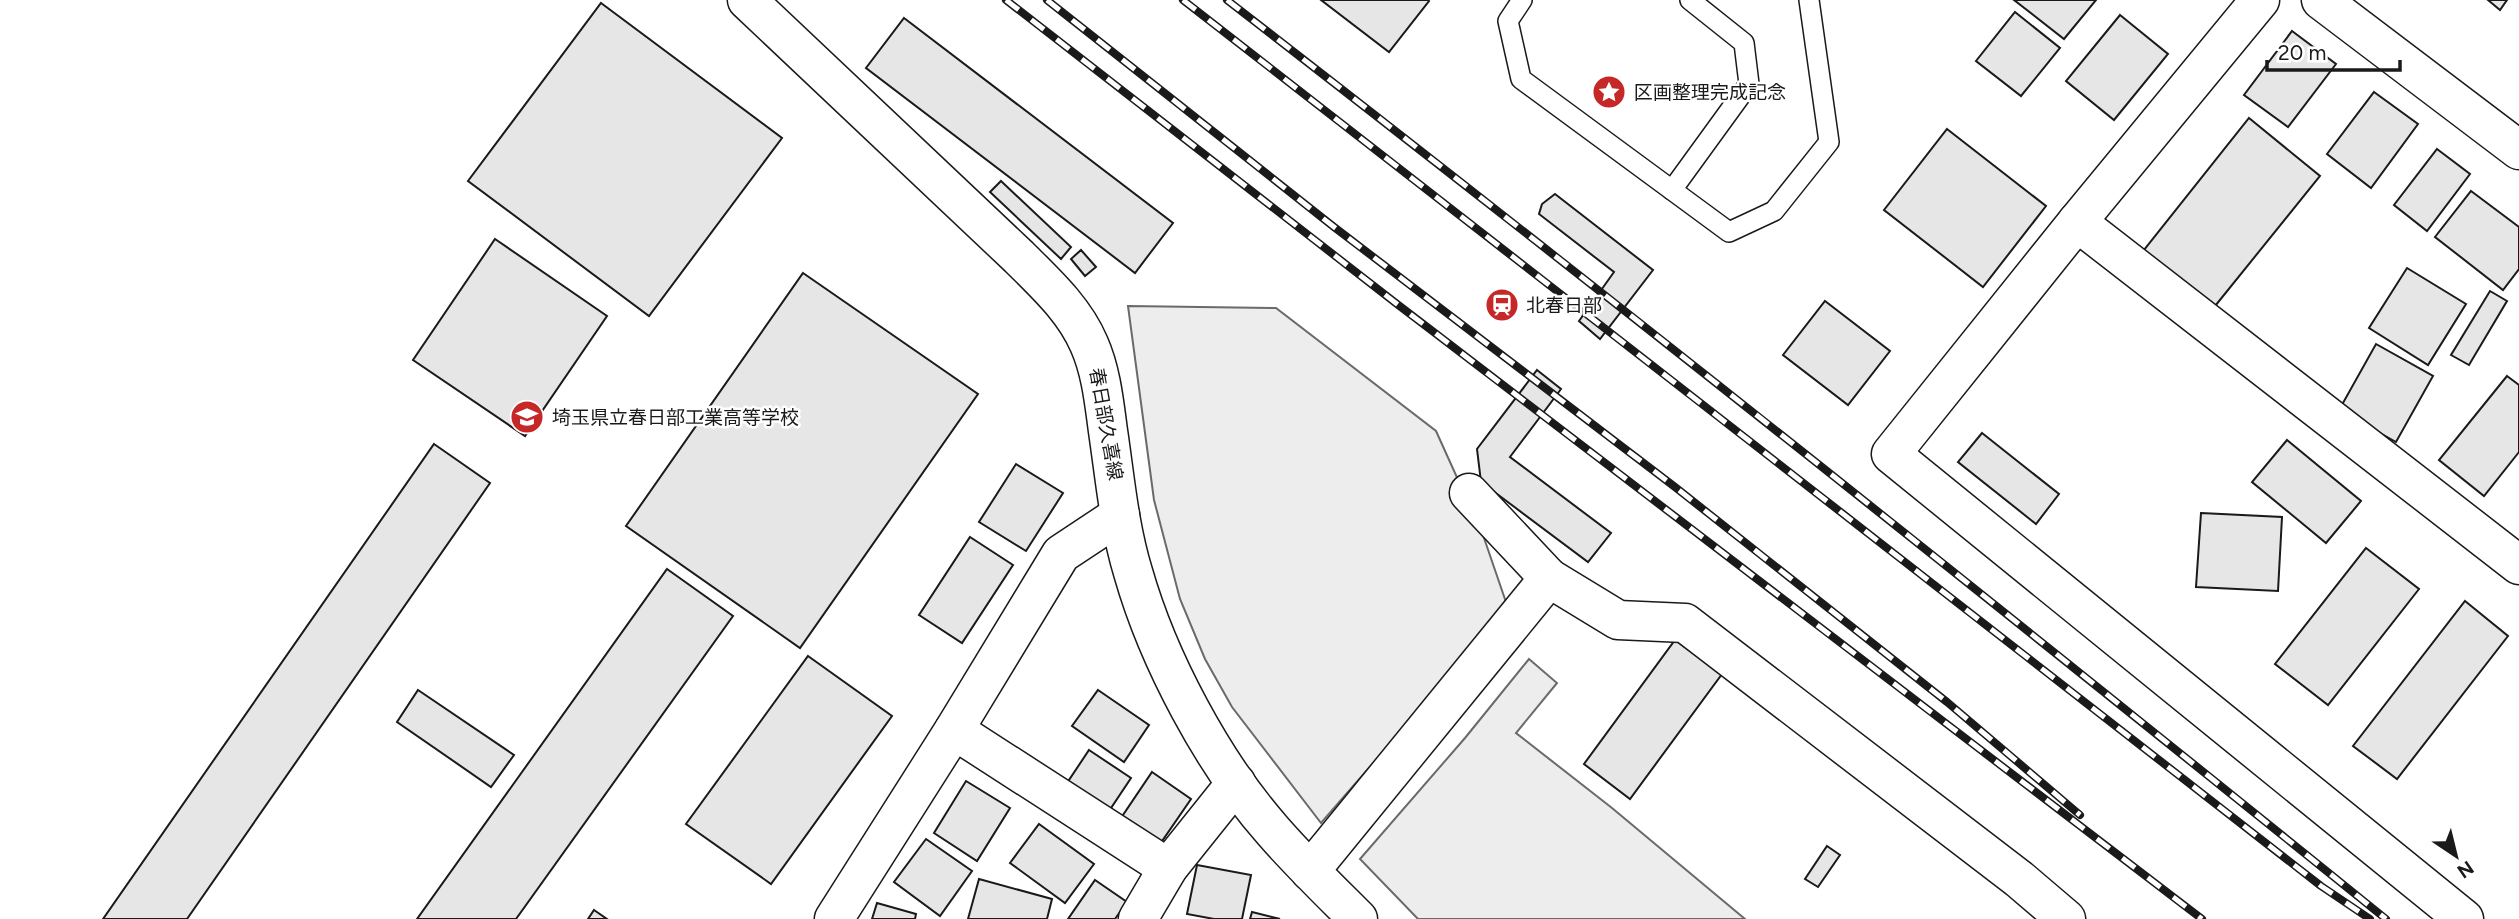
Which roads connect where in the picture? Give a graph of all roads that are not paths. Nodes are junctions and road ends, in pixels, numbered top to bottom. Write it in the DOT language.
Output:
graph roads {
  1 [pos="747,0"];
  2 [pos="1522,0"];
  3 [pos="1690,0"];
  4 [pos="1809,0"];
  5 [pos="2260,0"];
  6 [pos="2321,0"];
  7 [pos="2519,150"];
  8 [pos="1672,190"];
  9 [pos="2077,222"];
  10 [pos="1469,493"];
  11 [pos="1120,515"];
  12 [pos="2519,565"];
  13 [pos="1549,578"];
  14 [pos="954,730"];
  15 [pos="1236,783"];
  16 [pos="1168,869"];
  17 [pos="1310,871"];
  18 [pos="834,919"];
  19 [pos="1138,919"];
  20 [pos="1358,919"];
  21 [pos="2066,919"];
  22 [pos="2464,919"];
  1 -- 11 [label="street, 春日部久喜線"];
  2 -- 8 [label="lane"];
  3 -- 8 [label="lane"];
  4 -- 8 [label="lane"];
  5 -- 9 [label="street"];
  6 -- 7 [label="street"];
  9 -- 12 [label="street"];
  9 -- 22 [label="street"];
  10 -- 13 [label="street"];
  11 -- 14 [label="street"];
  11 -- 15 [label="street, 春日部久喜線"];
  13 -- 17 [label="street"];
  13 -- 21 [label="street"];
  14 -- 16 [label="street"];
  14 -- 18 [label="street"];
  15 -- 16 [label="street"];
  15 -- 17 [label="street, 春日部久喜線"];
  16 -- 19 [label="street"];
  17 -- 20 [label="street, 春日部久喜線"];
}
